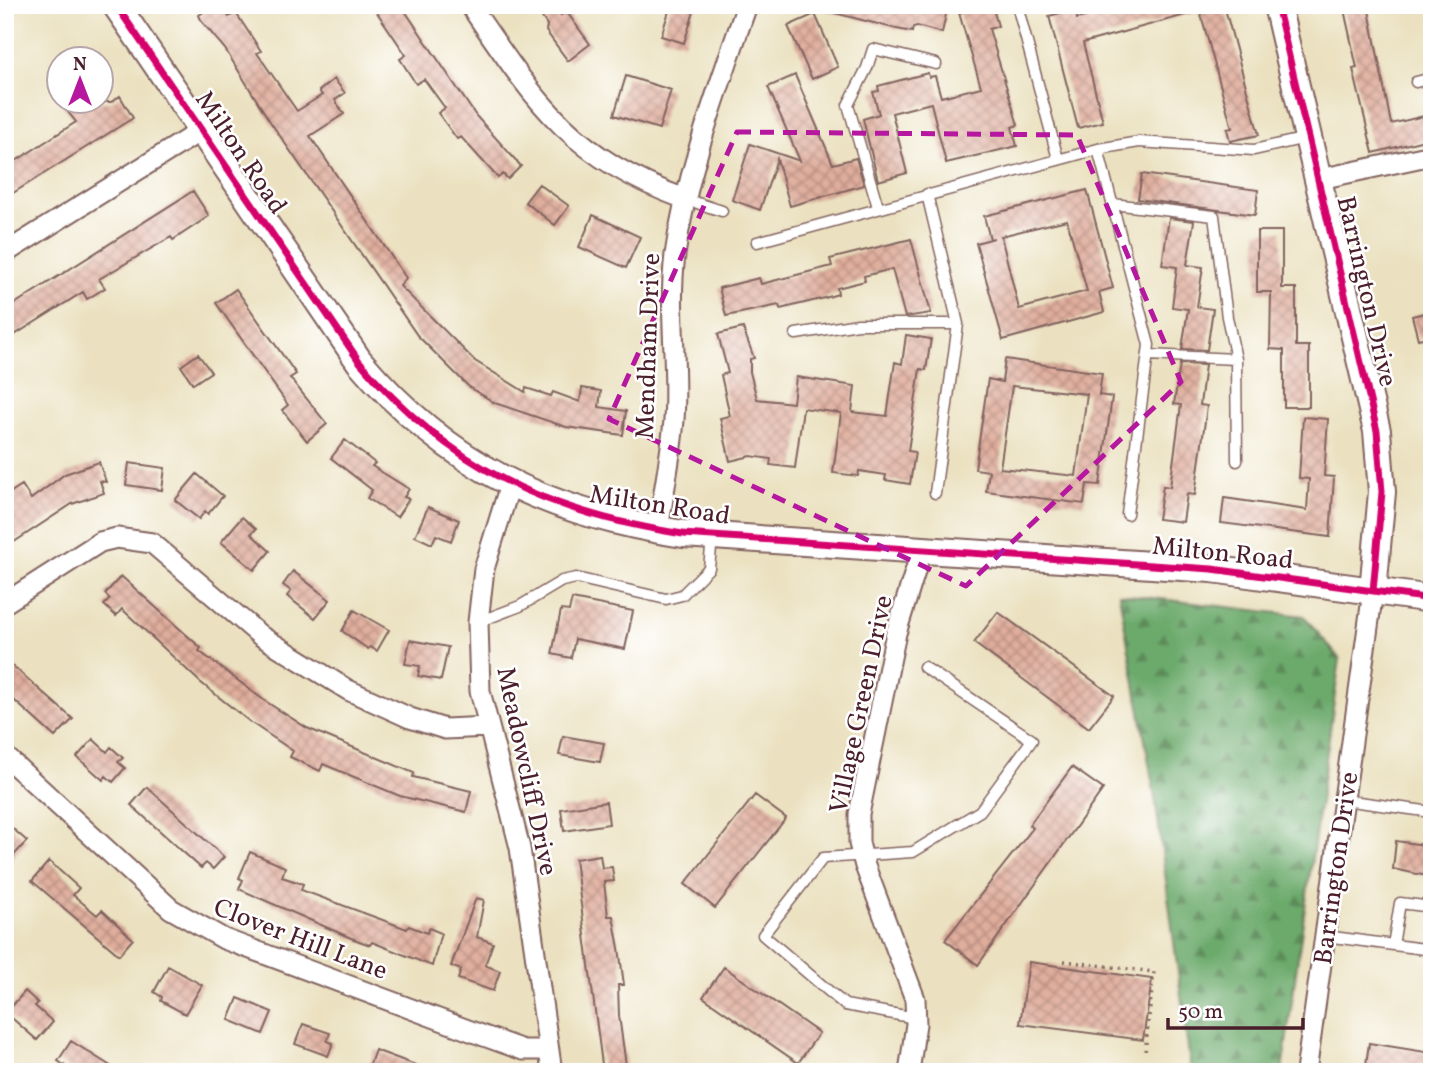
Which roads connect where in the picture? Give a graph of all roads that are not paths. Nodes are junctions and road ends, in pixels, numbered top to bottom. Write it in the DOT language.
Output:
graph roads {
  1 [pos="116,5"];
  2 [pos="470,5"];
  3 [pos="747,5"];
  4 [pos="1017,5"];
  5 [pos="1277,5"];
  6 [pos="936,64"];
  7 [pos="1432,78"];
  8 [pos="1416,82"];
  9 [pos="202,130"];
  10 [pos="1310,137"];
  11 [pos="1098,149"];
  12 [pos="1432,155"];
  13 [pos="1058,159"];
  14 [pos="1320,179"];
  15 [pos="927,194"];
  16 [pos="685,199"];
  17 [pos="1112,204"];
  18 [pos="878,207"];
  19 [pos="722,211"];
  20 [pos="757,242"];
  21 [pos="5,253"];
  22 [pos="958,324"];
  23 [pos="796,334"];
  24 [pos="1148,355"];
  25 [pos="1236,359"];
  26 [pos="1237,461"];
  27 [pos="510,485"];
  28 [pos="935,493"];
  29 [pos="1127,514"];
  30 [pos="658,530"];
  31 [pos="713,537"];
  32 [pos="922,549"];
  33 [pos="1373,591"];
  34 [pos="1432,599"];
  35 [pos="5,603"];
  36 [pos="478,622"];
  37 [pos="924,667"];
  38 [pos="488,727"];
  39 [pos="5,756"];
  40 [pos="1344,800"];
  41 [pos="1432,812"];
  42 [pos="862,854"];
  43 [pos="1432,907"];
  44 [pos="1325,936"];
  45 [pos="1393,945"];
  46 [pos="1432,950"];
  47 [pos="916,1018"];
  48 [pos="549,1050"];
  49 [pos="552,1072"];
  50 [pos="909,1072"];
  51 [pos="1306,1072"];
  1 -- 9 [label="street, Milton Road"];
  2 -- 16 [label="street"];
  3 -- 16 [label="street, Mendham Drive"];
  4 -- 13 [label="lane"];
  5 -- 10 [label="street, Barrington Drive"];
  6 -- 18 [label="lane"];
  7 -- 8 [label="lane"];
  9 -- 21 [label="street"];
  9 -- 27 [label="street, Milton Road"];
  10 -- 11 [label="lane"];
  10 -- 14 [label="street, Barrington Drive"];
  11 -- 13 [label="lane"];
  11 -- 17 [label="lane"];
  12 -- 14 [label="street"];
  13 -- 15 [label="lane"];
  14 -- 33 [label="street, Barrington Drive"];
  15 -- 18 [label="lane"];
  15 -- 22 [label="lane"];
  16 -- 19 [label="lane"];
  16 -- 30 [label="street, Mendham Drive"];
  17 -- 24 [label="lane"];
  17 -- 25 [label="lane"];
  18 -- 20 [label="lane"];
  22 -- 23 [label="lane"];
  22 -- 28 [label="lane"];
  24 -- 25 [label="lane"];
  24 -- 29 [label="lane"];
  25 -- 26 [label="lane"];
  27 -- 30 [label="street, Milton Road"];
  27 -- 36 [label="street, Meadowcliff Drive"];
  30 -- 31 [label="street, Milton Road"];
  31 -- 32 [label="street, Milton Road"];
  31 -- 36 [label="lane"];
  32 -- 33 [label="street, Milton Road"];
  32 -- 42 [label="street, Village Green Drive"];
  33 -- 34 [label="street, Milton Road"];
  33 -- 40 [label="street, Barrington Drive"];
  35 -- 38 [label="street"];
  36 -- 38 [label="street, Meadowcliff Drive"];
  37 -- 42 [label="lane"];
  38 -- 48 [label="street, Meadowcliff Drive"];
  39 -- 48 [label="street, Clover Hill Lane"];
  40 -- 41 [label="lane"];
  40 -- 44 [label="street, Barrington Drive"];
  42 -- 47 [label="street, Village Green Drive"];
  42 -- 47 [label="lane"];
  43 -- 45 [label="lane"];
  44 -- 45 [label="lane"];
  44 -- 51 [label="street, Barrington Drive"];
  45 -- 46 [label="lane"];
  47 -- 50 [label="street, Village Green Drive"];
  48 -- 49 [label="street, Meadowcliff Drive"];
}
